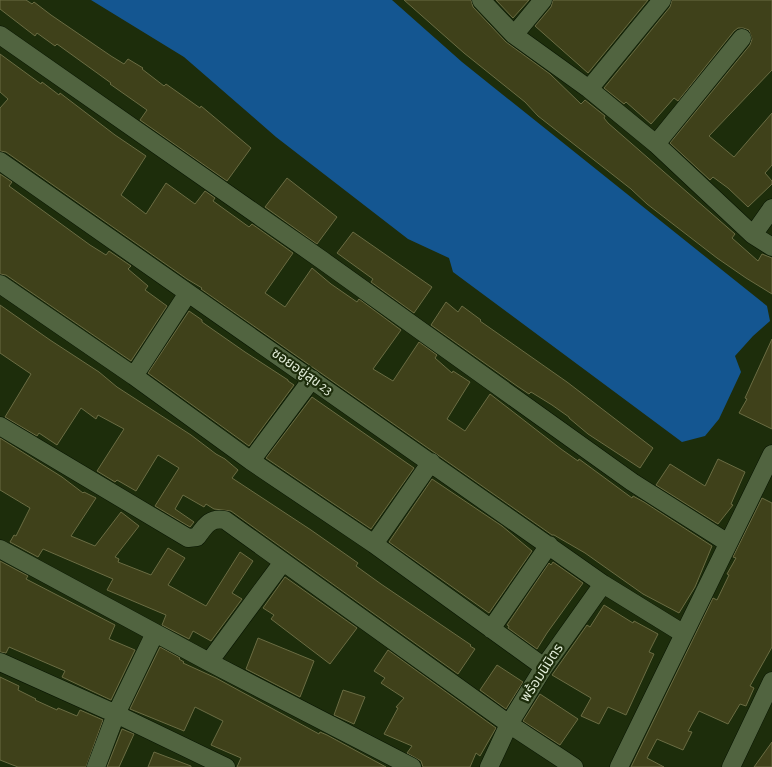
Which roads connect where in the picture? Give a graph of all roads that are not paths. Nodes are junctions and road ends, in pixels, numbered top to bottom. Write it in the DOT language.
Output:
graph roads {
  1 [pos="481,0"];
  2 [pos="543,0"];
  3 [pos="662,0"];
  4 [pos="0,35"];
  5 [pos="514,35"];
  6 [pos="742,38"];
  7 [pos="589,89"];
  8 [pos="656,144"];
  9 [pos="0,161"];
  10 [pos="772,208"];
  11 [pos="753,235"];
  12 [pos="772,247"];
  13 [pos="0,284"];
  14 [pos="188,293"];
  15 [pos="134,376"];
  16 [pos="312,379"];
  17 [pos="0,426"];
  18 [pos="772,454"];
  19 [pos="251,461"];
  20 [pos="431,462"];
  21 [pos="728,543"];
  22 [pos="374,544"];
  23 [pos="549,545"];
  24 [pos="0,550"];
  25 [pos="283,562"];
  26 [pos="603,584"];
  27 [pos="491,629"];
  28 [pos="154,633"];
  29 [pos="684,634"];
  30 [pos="0,662"];
  31 [pos="209,662"];
  32 [pos="544,667"];
  33 [pos="772,681"];
  34 [pos="116,714"];
  35 [pos="510,724"];
  36 [pos="96,767"];
  37 [pos="226,767"];
  38 [pos="412,767"];
  39 [pos="489,767"];
  40 [pos="574,767"];
  41 [pos="618,767"];
  42 [pos="731,767"];
  1 -- 5 [label="street"];
  2 -- 5 [label="street"];
  3 -- 7 [label="street"];
  4 -- 21 [label="street"];
  5 -- 7 [label="street"];
  6 -- 8 [label="street"];
  7 -- 8 [label="street"];
  8 -- 11 [label="street"];
  9 -- 14 [label="street, ซอยอยู่สุข 23"];
  10 -- 11 [label="street"];
  11 -- 12 [label="street"];
  13 -- 15 [label="street"];
  14 -- 15 [label="street"];
  14 -- 16 [label="street, ซอยอยู่สุข 23"];
  15 -- 19 [label="street"];
  16 -- 19 [label="street"];
  16 -- 20 [label="street, ซอยอยู่สุข 23"];
  17 -- 25 [label="street"];
  18 -- 21 [label="street"];
  19 -- 22 [label="street"];
  20 -- 22 [label="street"];
  20 -- 23 [label="street, ซอยอยู่สุข 23"];
  21 -- 29 [label="street"];
  22 -- 27 [label="street"];
  23 -- 26 [label="street, ซอยอยู่สุข 23"];
  23 -- 27 [label="street"];
  24 -- 28 [label="street"];
  25 -- 31 [label="street"];
  25 -- 35 [label="street"];
  26 -- 29 [label="street, ซอยอยู่สุข 23"];
  26 -- 32 [label="street, พร้อมนิมิตร"];
  27 -- 32 [label="street"];
  28 -- 31 [label="street"];
  28 -- 34 [label="street"];
  29 -- 41 [label="street"];
  30 -- 34 [label="street"];
  31 -- 38 [label="street"];
  32 -- 35 [label="street, พร้อมนิมิตร"];
  33 -- 42 [label="street"];
  34 -- 36 [label="street"];
  34 -- 37 [label="street"];
  35 -- 39 [label="street, พร้อมนิมิตร"];
  35 -- 40 [label="street"];
}
